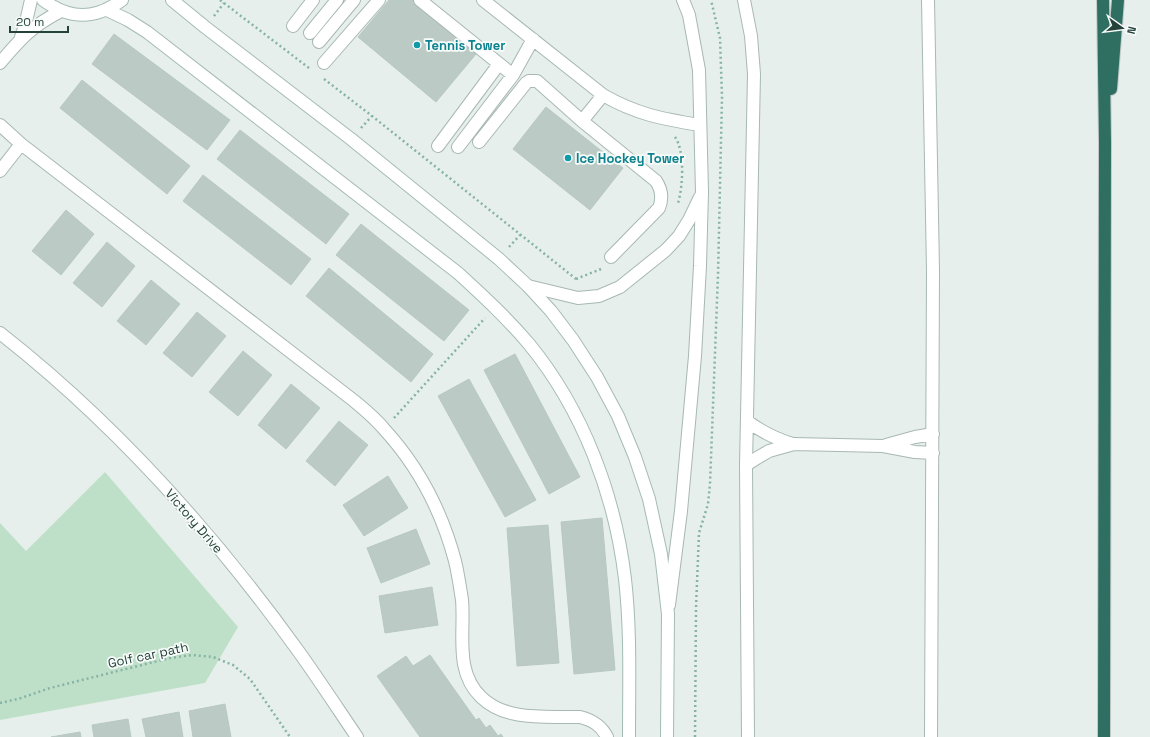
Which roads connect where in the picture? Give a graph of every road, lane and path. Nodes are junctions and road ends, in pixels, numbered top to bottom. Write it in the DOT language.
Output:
graph roads {
  1 [pos="31,0"];
  2 [pos="43,0"];
  3 [pos="122,0"];
  4 [pos="172,0"];
  5 [pos="220,0"];
  6 [pos="313,0"];
  7 [pos="337,0"];
  8 [pos="354,0"];
  9 [pos="379,0"];
  10 [pos="420,0"];
  11 [pos="483,0"];
  12 [pos="683,0"];
  13 [pos="744,0"];
  14 [pos="754,0"];
  15 [pos="928,0"];
  16 [pos="1103,0"];
  17 [pos="1118,0"];
  18 [pos="107,10"];
  19 [pos="61,11"];
  20 [pos="747,12"];
  21 [pos="292,26"];
  22 [pos="310,33"];
  23 [pos="20,39"];
  24 [pos="533,39"];
  25 [pos="319,42"];
  26 [pos="0,63"];
  27 [pos="324,63"];
  28 [pos="499,64"];
  29 [pos="310,69"];
  30 [pos="514,75"];
  31 [pos="322,78"];
  32 [pos="603,95"];
  33 [pos="582,121"];
  34 [pos="0,125"];
  35 [pos="700,125"];
  36 [pos="479,142"];
  37 [pos="1105,142"];
  38 [pos="21,144"];
  39 [pos="438,146"];
  40 [pos="458,147"];
  41 [pos="0,172"];
  42 [pos="702,192"];
  43 [pos="612,257"];
  44 [pos="528,286"];
  45 [pos="578,298"];
  46 [pos="495,306"];
  47 [pos="0,333"];
  48 [pos="747,421"];
  49 [pos="384,428"];
  50 [pos="933,434"];
  51 [pos="794,444"];
  52 [pos="883,446"];
  53 [pos="933,453"];
  54 [pos="746,465"];
  55 [pos="668,614"];
  56 [pos="0,703"];
  57 [pos="290,737"];
  58 [pos="356,737"];
  59 [pos="607,737"];
  60 [pos="629,737"];
  61 [pos="667,737"];
  62 [pos="748,737"];
  63 [pos="931,737"];
  64 [pos="1104,737"];
  1 -- 23 [label="street"];
  2 -- 19 [label="street"];
  3 -- 18 [label="street"];
  4 -- 44 [label="street"];
  5 -- 29 [label="path"];
  6 -- 21 [label="street"];
  7 -- 22 [label="street"];
  8 -- 25 [label="street"];
  9 -- 27 [label="street"];
  10 -- 28 [label="street"];
  11 -- 24 [label="street"];
  12 -- 35 [label="street"];
  13 -- 20 [label="street"];
  14 -- 20 [label="street"];
  15 -- 50 [label="street"];
  16 -- 37 [label="highway"];
  17 -- 37 [label="highway"];
  18 -- 19 [label="street"];
  18 -- 46 [label="street"];
  19 -- 23 [label="street"];
  20 -- 48 [label="street"];
  23 -- 26 [label="street"];
  24 -- 30 [label="street"];
  24 -- 32 [label="street"];
  28 -- 30 [label="street"];
  28 -- 39 [label="street"];
  30 -- 40 [label="street"];
  31 -- 45 [label="path"];
  32 -- 33 [label="street"];
  32 -- 35 [label="street"];
  33 -- 36 [label="street"];
  33 -- 43 [label="street"];
  34 -- 38 [label="street"];
  35 -- 42 [label="street"];
  37 -- 64 [label="highway"];
  38 -- 41 [label="street"];
  38 -- 49 [label="street"];
  42 -- 45 [label="street"];
  42 -- 55 [label="street"];
  44 -- 45 [label="street"];
  44 -- 55 [label="street"];
  46 -- 49 [label="path"];
  46 -- 60 [label="street"];
  47 -- 58 [label="street, Victory Drive"];
  48 -- 51 [label="street"];
  48 -- 54 [label="street"];
  49 -- 59 [label="street"];
  50 -- 52 [label="street"];
  50 -- 53 [label="street"];
  51 -- 52 [label="street"];
  51 -- 54 [label="street"];
  52 -- 53 [label="street"];
  53 -- 63 [label="street"];
  54 -- 62 [label="street"];
  55 -- 61 [label="street"];
  56 -- 57 [label="path, Golf car path"];
}
